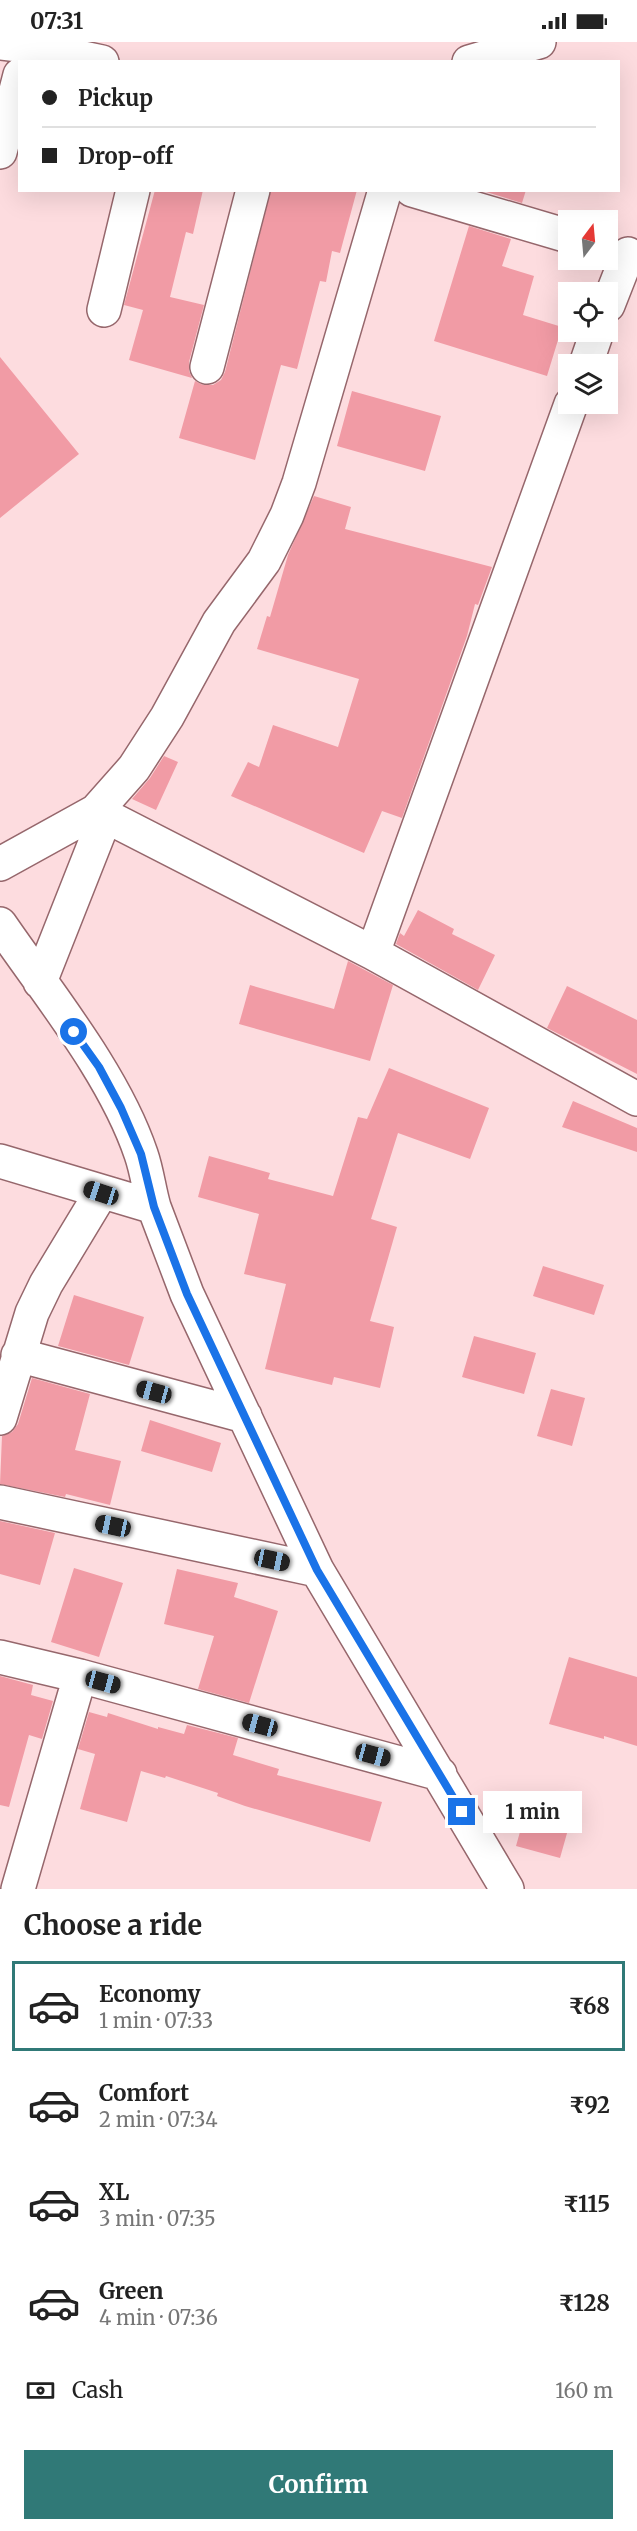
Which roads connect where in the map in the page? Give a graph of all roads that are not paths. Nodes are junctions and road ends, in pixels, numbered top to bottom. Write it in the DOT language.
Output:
graph roads {
  1 [pos="539,42"];
  2 [pos="17,56"];
  3 [pos="74,60"];
  4 [pos="476,60"];
  5 [pos="0,152"];
  6 [pos="133,192"];
  7 [pos="252,192"];
  8 [pos="384,192"];
  9 [pos="419,192"];
  10 [pos="558,233"];
  11 [pos="624,253"];
  12 [pos="615,282"];
  13 [pos="104,310"];
  14 [pos="207,367"];
  15 [pos="568,414"];
  16 [pos="101,813"];
  17 [pos="0,864"];
  18 [pos="0,924"];
  19 [pos="373,953"];
  20 [pos="40,982"];
  21 [pos="637,1099"];
  22 [pos="0,1161"];
  23 [pos="101,1193"];
  24 [pos="154,1207"];
  25 [pos="18,1355"];
  26 [pos="245,1416"];
  27 [pos="0,1418"];
  28 [pos="0,1502"];
  29 [pos="317,1570"];
  30 [pos="0,1657"];
  31 [pos="80,1676"];
  32 [pos="440,1774"];
  33 [pos="18,1889"];
  34 [pos="507,1889"];
  1 -- 4 [label="street"];
  2 -- 3 [label="street"];
  2 -- 5 [label="street"];
  6 -- 13 [label="street"];
  7 -- 14 [label="street"];
  8 -- 16 [label="street"];
  9 -- 10 [label="street"];
  11 -- 12 [label="street"];
  15 -- 19 [label="street"];
  16 -- 17 [label="street"];
  16 -- 19 [label="street"];
  16 -- 20 [label="street"];
  18 -- 20 [label="street"];
  19 -- 21 [label="street"];
  20 -- 24 [label="street"];
  22 -- 23 [label="street"];
  23 -- 24 [label="street"];
  23 -- 25 [label="street"];
  24 -- 26 [label="street"];
  25 -- 26 [label="street"];
  25 -- 27 [label="street"];
  26 -- 29 [label="street"];
  28 -- 29 [label="street"];
  29 -- 32 [label="street"];
  30 -- 31 [label="street"];
  31 -- 32 [label="street"];
  31 -- 33 [label="street"];
  32 -- 34 [label="street"];
}
